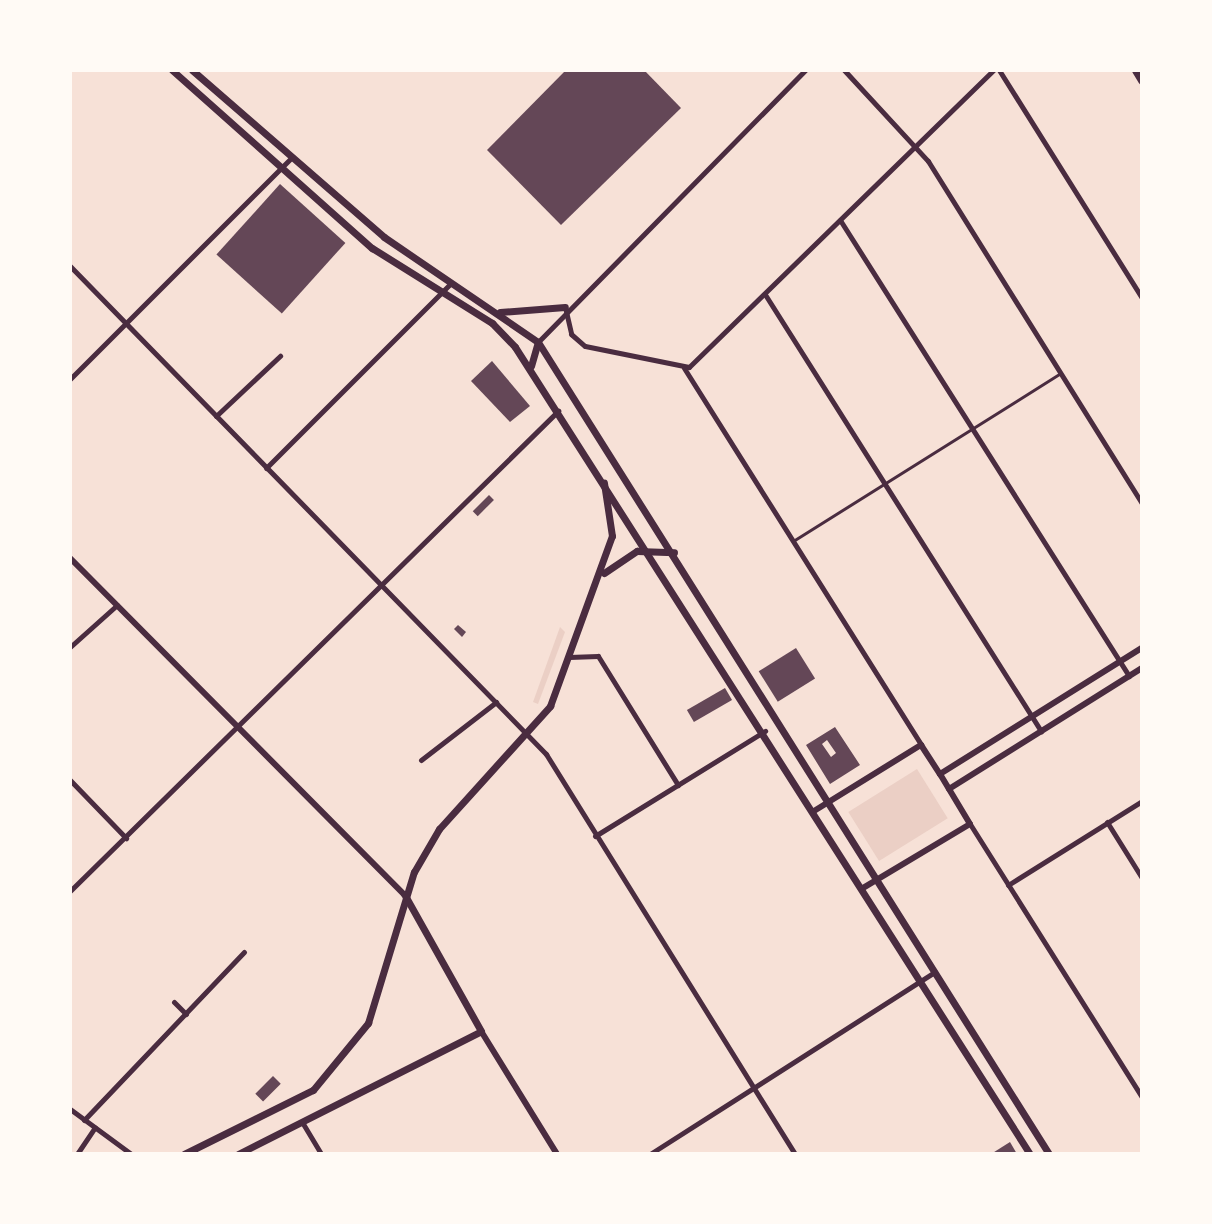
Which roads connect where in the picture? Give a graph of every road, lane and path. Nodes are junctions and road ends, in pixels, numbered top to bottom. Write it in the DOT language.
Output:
graph roads {
  1 [pos="172,70"];
  2 [pos="192,70"];
  3 [pos="805,70"];
  4 [pos="844,70"];
  5 [pos="993,70"];
  6 [pos="999,70"];
  7 [pos="1136,70"];
  8 [pos="1142,80"];
  9 [pos="917,145"];
  10 [pos="291,158"];
  11 [pos="280,169"];
  12 [pos="840,220"];
  13 [pos="70,266"];
  14 [pos="452,282"];
  15 [pos="440,293"];
  16 [pos="766,296"];
  17 [pos="1142,298"];
  18 [pos="565,307"];
  19 [pos="500,312"];
  20 [pos="125,324"];
  21 [pos="538,342"];
  22 [pos="280,356"];
  23 [pos="531,367"];
  24 [pos="684,368"];
  25 [pos="1061,373"];
  26 [pos="70,379"];
  27 [pos="559,410"];
  28 [pos="216,416"];
  29 [pos="971,430"];
  30 [pos="266,468"];
  31 [pos="603,477"];
  32 [pos="883,485"];
  33 [pos="1142,503"];
  34 [pos="793,541"];
  35 [pos="649,549"];
  36 [pos="674,552"];
  37 [pos="70,558"];
  38 [pos="603,575"];
  39 [pos="382,585"];
  40 [pos="117,605"];
  41 [pos="70,647"];
  42 [pos="1142,648"];
  43 [pos="569,657"];
  44 [pos="1119,662"];
  45 [pos="1142,668"];
  46 [pos="1129,676"];
  47 [pos="496,702"];
  48 [pos="1032,718"];
  49 [pos="240,728"];
  50 [pos="765,731"];
  51 [pos="1041,731"];
  52 [pos="528,734"];
  53 [pos="921,745"];
  54 [pos="421,760"];
  55 [pos="940,774"];
  56 [pos="70,780"];
  57 [pos="678,785"];
  58 [pos="949,789"];
  59 [pos="1142,801"];
  60 [pos="828,802"];
  61 [pos="814,811"];
  62 [pos="1107,822"];
  63 [pos="970,824"];
  64 [pos="595,836"];
  65 [pos="126,838"];
  66 [pos="1142,878"];
  67 [pos="878,879"];
  68 [pos="1008,885"];
  69 [pos="863,888"];
  70 [pos="70,891"];
  71 [pos="404,894"];
  72 [pos="244,952"];
  73 [pos="935,972"];
  74 [pos="921,981"];
  75 [pos="174,1002"];
  76 [pos="186,1014"];
  77 [pos="481,1031"];
  78 [pos="754,1088"];
  79 [pos="1142,1097"];
  80 [pos="70,1109"];
  81 [pos="84,1120"];
  82 [pos="302,1121"];
  83 [pos="95,1127"];
  84 [pos="77,1154"];
  85 [pos="131,1154"];
  86 [pos="184,1154"];
  87 [pos="238,1154"];
  88 [pos="321,1154"];
  89 [pos="557,1154"];
  90 [pos="650,1154"];
  91 [pos="795,1154"];
  92 [pos="1030,1154"];
  93 [pos="1049,1154"];
  1 -- 11 [label="main road"];
  2 -- 10 [label="main road"];
  3 -- 18 [label="street"];
  4 -- 9 [label="street"];
  5 -- 9 [label="street"];
  6 -- 17 [label="street"];
  7 -- 8 [label="highway"];
  9 -- 12 [label="street"];
  9 -- 25 [label="street"];
  10 -- 11 [label="street"];
  10 -- 14 [label="main road"];
  11 -- 15 [label="main road"];
  11 -- 20 [label="street"];
  12 -- 16 [label="street"];
  12 -- 29 [label="street"];
  13 -- 20 [label="street"];
  14 -- 15 [label="street"];
  14 -- 19 [label="main road"];
  15 -- 23 [label="main road"];
  15 -- 30 [label="street"];
  16 -- 24 [label="street"];
  16 -- 32 [label="street"];
  18 -- 19 [label="main road"];
  18 -- 21 [label="street"];
  18 -- 24 [label="street"];
  19 -- 21 [label="main road"];
  20 -- 26 [label="street"];
  20 -- 28 [label="street"];
  21 -- 23 [label="main road"];
  21 -- 36 [label="main road"];
  22 -- 28 [label="street"];
  23 -- 27 [label="main road"];
  24 -- 34 [label="street"];
  25 -- 29 [label="lane"];
  25 -- 33 [label="street"];
  27 -- 31 [label="main road"];
  27 -- 39 [label="street"];
  28 -- 30 [label="street"];
  29 -- 32 [label="lane"];
  29 -- 44 [label="street"];
  30 -- 39 [label="street"];
  31 -- 35 [label="main road"];
  31 -- 38 [label="main road"];
  32 -- 34 [label="lane"];
  32 -- 48 [label="street"];
  34 -- 53 [label="street"];
  35 -- 36 [label="main road"];
  35 -- 38 [label="main road"];
  35 -- 50 [label="main road"];
  36 -- 60 [label="main road"];
  37 -- 40 [label="street"];
  38 -- 43 [label="main road"];
  39 -- 47 [label="street"];
  39 -- 49 [label="street"];
  40 -- 41 [label="street"];
  40 -- 49 [label="street"];
  42 -- 44 [label="street"];
  43 -- 52 [label="main road"];
  43 -- 57 [label="street"];
  44 -- 46 [label="street"];
  44 -- 48 [label="street"];
  45 -- 46 [label="street"];
  46 -- 51 [label="street"];
  47 -- 52 [label="street"];
  47 -- 54 [label="street"];
  48 -- 51 [label="street"];
  48 -- 55 [label="street"];
  49 -- 65 [label="street"];
  49 -- 71 [label="street"];
  50 -- 57 [label="street"];
  50 -- 61 [label="main road"];
  51 -- 58 [label="street"];
  52 -- 64 [label="street"];
  52 -- 71 [label="main road"];
  53 -- 55 [label="street"];
  53 -- 60 [label="street"];
  55 -- 58 [label="street"];
  56 -- 65 [label="street"];
  57 -- 64 [label="street"];
  58 -- 63 [label="street"];
  59 -- 62 [label="street"];
  60 -- 61 [label="street"];
  60 -- 67 [label="main road"];
  61 -- 69 [label="main road"];
  62 -- 66 [label="street"];
  62 -- 68 [label="street"];
  63 -- 67 [label="street"];
  63 -- 68 [label="street"];
  64 -- 78 [label="street"];
  65 -- 70 [label="street"];
  67 -- 69 [label="street"];
  67 -- 73 [label="main road"];
  68 -- 79 [label="street"];
  69 -- 74 [label="main road"];
  71 -- 77 [label="main road"];
  71 -- 86 [label="main road"];
  72 -- 76 [label="street"];
  73 -- 74 [label="street"];
  73 -- 93 [label="main road"];
  74 -- 78 [label="street"];
  74 -- 92 [label="main road"];
  75 -- 76 [label="street"];
  76 -- 81 [label="street"];
  77 -- 82 [label="main road"];
  77 -- 89 [label="street"];
  78 -- 90 [label="street"];
  78 -- 91 [label="street"];
  80 -- 81 [label="street"];
  81 -- 83 [label="street"];
  82 -- 87 [label="main road"];
  82 -- 88 [label="street"];
  83 -- 84 [label="street"];
  83 -- 85 [label="street"];
}
